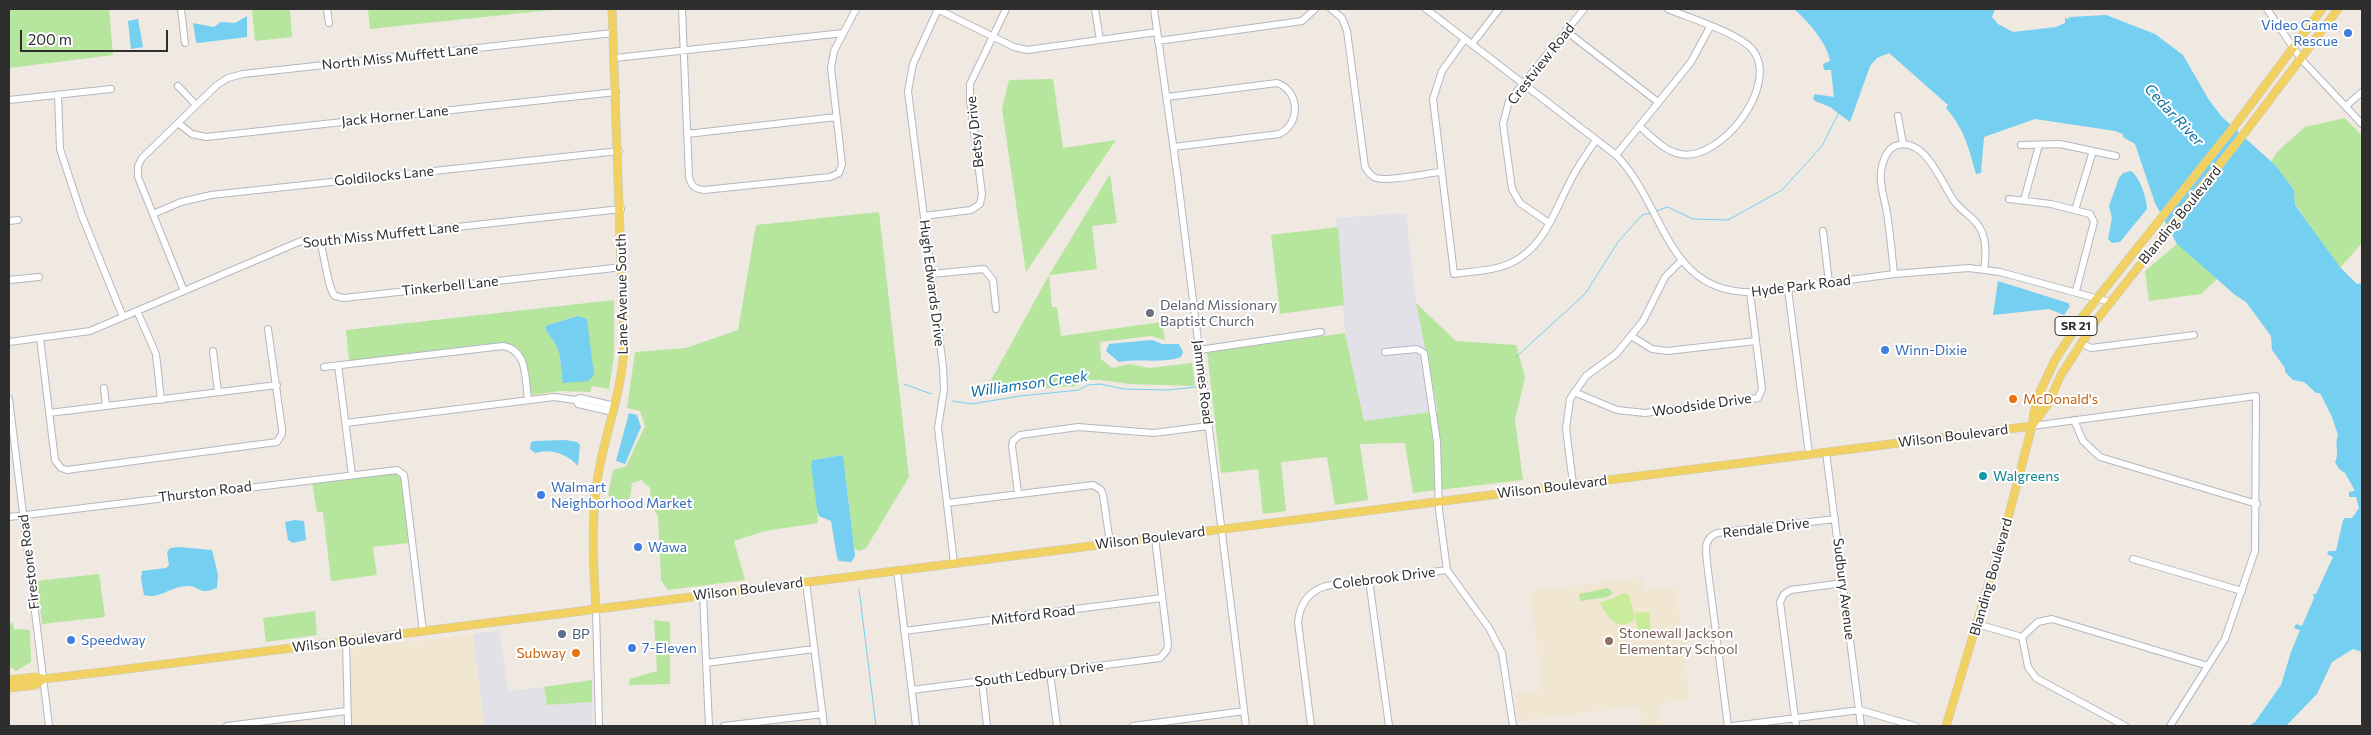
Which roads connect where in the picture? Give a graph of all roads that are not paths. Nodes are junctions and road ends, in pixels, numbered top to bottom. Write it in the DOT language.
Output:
graph roads {
  1 [pos="181,9"];
  2 [pos="327,9"];
  3 [pos="612,9"];
  4 [pos="682,9"];
  5 [pos="856,9"];
  6 [pos="938,9"];
  7 [pos="1006,9"];
  8 [pos="1095,9"];
  9 [pos="1154,9"];
  10 [pos="1315,9"];
  11 [pos="1331,9"];
  12 [pos="1426,9"];
  13 [pos="1499,9"];
  14 [pos="1584,9"];
  15 [pos="1668,9"];
  16 [pos="2267,9"];
  17 [pos="2322,9"];
  18 [pos="2338,9"];
  19 [pos="329,23"];
  20 [pos="1710,27"];
  21 [pos="1566,31"];
  22 [pos="1157,32"];
  23 [pos="614,33"];
  24 [pos="843,33"];
  25 [pos="992,37"];
  26 [pos="1465,39"];
  27 [pos="1100,40"];
  28 [pos="1158,41"];
  29 [pos="185,43"];
  30 [pos="1472,44"];
  31 [pos="2294,49"];
  32 [pos="684,51"];
  33 [pos="615,58"];
  34 [pos="2302,59"];
  35 [pos="1524,83"];
  36 [pos="178,86"];
  37 [pos="111,88"];
  38 [pos="616,92"];
  39 [pos="2362,92"];
  40 [pos="58,94"];
  41 [pos="1167,97"];
  42 [pos="9,100"];
  43 [pos="1658,102"];
  44 [pos="196,105"];
  45 [pos="2346,106"];
  46 [pos="1898,116"];
  47 [pos="836,117"];
  48 [pos="178,123"];
  49 [pos="2362,124"];
  50 [pos="1639,126"];
  51 [pos="687,134"];
  52 [pos="1596,140"];
  53 [pos="1902,144"];
  54 [pos="2021,145"];
  55 [pos="2039,145"];
  56 [pos="1174,147"];
  57 [pos="618,151"];
  58 [pos="2093,151"];
  59 [pos="1616,155"];
  60 [pos="2116,156"];
  61 [pos="1441,172"];
  62 [pos="2009,199"];
  63 [pos="2024,200"];
  64 [pos="620,209"];
  65 [pos="2075,210"];
  66 [pos="153,214"];
  67 [pos="924,216"];
  68 [pos="18,220"];
  69 [pos="9,221"];
  70 [pos="1549,223"];
  71 [pos="1823,231"];
  72 [pos="320,242"];
  73 [pos="1681,261"];
  74 [pos="622,267"];
  75 [pos="1984,270"];
  76 [pos="931,274"];
  77 [pos="1894,274"];
  78 [pos="39,277"];
  79 [pos="9,280"];
  80 [pos="1829,283"];
  81 [pos="1788,289"];
  82 [pos="184,291"];
  83 [pos="2076,291"];
  84 [pos="1750,293"];
  85 [pos="2098,297"];
  86 [pos="2110,302"];
  87 [pos="996,309"];
  88 [pos="137,311"];
  89 [pos="123,317"];
  90 [pos="268,329"];
  91 [pos="1320,332"];
  92 [pos="2194,335"];
  93 [pos="1630,336"];
  94 [pos="40,338"];
  95 [pos="1756,340"];
  96 [pos="9,342"];
  97 [pos="2081,343"];
  98 [pos="1199,350"];
  99 [pos="213,352"];
  100 [pos="1385,352"];
  101 [pos="338,365"];
  102 [pos="324,367"];
  103 [pos="276,385"];
  104 [pos="104,388"];
  105 [pos="218,392"];
  106 [pos="1574,392"];
  107 [pos="9,399"];
  108 [pos="161,400"];
  109 [pos="528,400"];
  110 [pos="106,406"];
  111 [pos="614,409"];
  112 [pos="49,413"];
  113 [pos="2074,420"];
  114 [pos="346,423"];
  115 [pos="1208,426"];
  116 [pos="2032,426"];
  117 [pos="1826,452"];
  118 [pos="1809,454"];
  119 [pos="352,475"];
  120 [pos="1573,484"];
  121 [pos="1018,493"];
  122 [pos="1439,501"];
  123 [pos="947,502"];
  124 [pos="2257,504"];
  125 [pos="24,514"];
  126 [pos="9,516"];
  127 [pos="1835,519"];
  128 [pos="1221,530"];
  129 [pos="1155,538"];
  130 [pos="1110,543"];
  131 [pos="2133,558"];
  132 [pos="954,563"];
  133 [pos="897,570"];
  134 [pos="1447,570"];
  135 [pos="1369,580"];
  136 [pos="806,582"];
  137 [pos="1843,583"];
  138 [pos="2242,591"];
  139 [pos="703,595"];
  140 [pos="1162,598"];
  141 [pos="596,609"];
  142 [pos="1977,624"];
  143 [pos="423,631"];
  144 [pos="904,631"];
  145 [pos="2022,637"];
  146 [pos="346,641"];
  147 [pos="814,649"];
  148 [pos="706,663"];
  149 [pos="2208,666"];
  150 [pos="1050,673"];
  151 [pos="43,679"];
  152 [pos="9,680"];
  153 [pos="982,681"];
  154 [pos="9,688"];
  155 [pos="912,690"];
  156 [pos="1860,710"];
  157 [pos="346,711"];
  158 [pos="1244,711"];
  159 [pos="823,714"];
  160 [pos="1795,718"];
  161 [pos="49,726"];
  162 [pos="227,726"];
  163 [pos="348,726"];
  164 [pos="599,726"];
  165 [pos="709,726"];
  166 [pos="724,726"];
  167 [pos="824,726"];
  168 [pos="916,726"];
  169 [pos="987,726"];
  170 [pos="1056,726"];
  171 [pos="1133,726"];
  172 [pos="1246,726"];
  173 [pos="1311,726"];
  174 [pos="1389,726"];
  175 [pos="1513,726"];
  176 [pos="1728,726"];
  177 [pos="1733,726"];
  178 [pos="1796,726"];
  179 [pos="1861,726"];
  180 [pos="1915,726"];
  181 [pos="1946,726"];
  182 [pos="2125,726"];
  183 [pos="2170,726"];
  1 -- 29 [label="street"];
  2 -- 19 [label="street"];
  3 -- 23 [label="main road, Lane Avenue South"];
  4 -- 32 [label="street"];
  5 -- 24 [label="street"];
  6 -- 25 [label="street"];
  6 -- 67 [label="street, Hugh Edwards Drive"];
  7 -- 25 [label="street, Betsy Drive"];
  8 -- 27 [label="street"];
  9 -- 22 [label="street, Jammes Road"];
  10 -- 28 [label="street"];
  11 -- 61 [label="street"];
  12 -- 26 [label="street, Hyde Park Road"];
  13 -- 30 [label="street"];
  14 -- 21 [label="street, Crestview Road"];
  15 -- 20 [label="street"];
  16 -- 31 [label="street"];
  17 -- 31 [label="main road, Blanding Boulevard / SR 21"];
  18 -- 34 [label="main road, Blanding Boulevard / SR 21"];
  20 -- 43 [label="street"];
  20 -- 50 [label="street"];
  21 -- 35 [label="street, Crestview Road"];
  21 -- 43 [label="street"];
  22 -- 27 [label="street"];
  22 -- 28 [label="street, Jammes Road"];
  23 -- 33 [label="main road, Lane Avenue South"];
  23 -- 44 [label="street, North Miss Muffett Lane"];
  24 -- 32 [label="street"];
  24 -- 47 [label="street"];
  25 -- 27 [label="street"];
  25 -- 67 [label="street, Betsy Drive"];
  26 -- 30 [label="street, Hyde Park Road"];
  26 -- 61 [label="street"];
  28 -- 41 [label="street, Jammes Road"];
  30 -- 35 [label="street, Hyde Park Road"];
  31 -- 34 [label="street"];
  31 -- 85 [label="main road, Blanding Boulevard / SR 21"];
  32 -- 33 [label="street"];
  32 -- 51 [label="street"];
  33 -- 38 [label="main road, Lane Avenue South"];
  34 -- 45 [label="street"];
  34 -- 86 [label="main road, Blanding Boulevard / SR 21"];
  35 -- 52 [label="street, Hyde Park Road"];
  35 -- 70 [label="street, Crestview Road"];
  36 -- 44 [label="street"];
  37 -- 40 [label="street"];
  38 -- 48 [label="street, Jack Horner Lane"];
  38 -- 57 [label="main road, Lane Avenue South"];
  39 -- 45 [label="street"];
  40 -- 42 [label="street"];
  40 -- 89 [label="street"];
  41 -- 56 [label="street, Jammes Road"];
  41 -- 56 [label="street"];
  43 -- 50 [label="street"];
  44 -- 48 [label="street, North Miss Muffett Lane"];
  45 -- 49 [label="street"];
  46 -- 53 [label="street"];
  47 -- 51 [label="street"];
  47 -- 51 [label="street"];
  48 -- 66 [label="street, North Miss Muffett Lane"];
  50 -- 59 [label="street"];
  52 -- 59 [label="street, Hyde Park Road"];
  52 -- 70 [label="street"];
  53 -- 75 [label="street"];
  53 -- 77 [label="street"];
  54 -- 55 [label="street"];
  55 -- 58 [label="street"];
  55 -- 63 [label="street"];
  56 -- 98 [label="street, Jammes Road"];
  57 -- 64 [label="main road, Lane Avenue South"];
  57 -- 66 [label="street, Goldilocks Lane"];
  58 -- 60 [label="street"];
  58 -- 65 [label="street"];
  59 -- 73 [label="street, Hyde Park Road"];
  61 -- 70 [label="street"];
  62 -- 63 [label="street"];
  63 -- 65 [label="street"];
  64 -- 72 [label="street, South Miss Muffett Lane"];
  64 -- 74 [label="main road, Lane Avenue South"];
  65 -- 83 [label="street"];
  66 -- 82 [label="street"];
  67 -- 76 [label="street, Hugh Edwards Drive"];
  68 -- 69 [label="street"];
  71 -- 80 [label="street"];
  72 -- 74 [label="street, Tinkerbell Lane"];
  72 -- 82 [label="street, South Miss Muffett Lane"];
  73 -- 84 [label="street, Hyde Park Road"];
  73 -- 93 [label="street"];
  74 -- 111 [label="main road, Lane Avenue South"];
  75 -- 77 [label="street, Hyde Park Road"];
  75 -- 83 [label="street, Hyde Park Road"];
  76 -- 87 [label="street"];
  76 -- 123 [label="street, Hugh Edwards Drive"];
  77 -- 80 [label="street, Hyde Park Road"];
  78 -- 79 [label="street"];
  80 -- 81 [label="street, Hyde Park Road"];
  81 -- 84 [label="street, Hyde Park Road"];
  81 -- 118 [label="street"];
  82 -- 88 [label="street, South Miss Muffett Lane"];
  83 -- 85 [label="street, Hyde Park Road"];
  84 -- 95 [label="street, Woodside Drive"];
  85 -- 86 [label="street, Hyde Park Road"];
  85 -- 116 [label="main road, Blanding Boulevard / SR 21"];
  86 -- 97 [label="main road, Blanding Boulevard / SR 21"];
  88 -- 89 [label="street, South Miss Muffett Lane"];
  88 -- 108 [label="street"];
  89 -- 94 [label="street, South Miss Muffett Lane"];
  90 -- 103 [label="street"];
  91 -- 98 [label="street"];
  92 -- 97 [label="street"];
  93 -- 95 [label="street"];
  93 -- 106 [label="street"];
  94 -- 96 [label="street, South Miss Muffett Lane"];
  94 -- 112 [label="street"];
  95 -- 106 [label="street, Woodside Drive"];
  97 -- 116 [label="main road, Blanding Boulevard / SR 21"];
  98 -- 115 [label="street, Jammes Road"];
  99 -- 105 [label="street"];
  100 -- 122 [label="street"];
  101 -- 102 [label="street"];
  101 -- 109 [label="street"];
  101 -- 114 [label="street"];
  103 -- 105 [label="street"];
  103 -- 112 [label="street"];
  104 -- 110 [label="street"];
  105 -- 108 [label="street"];
  106 -- 120 [label="street"];
  107 -- 125 [label="street, Firestone Road"];
  108 -- 110 [label="street"];
  109 -- 111 [label="street"];
  109 -- 114 [label="street"];
  110 -- 112 [label="street"];
  111 -- 141 [label="main road, Lane Avenue South"];
  113 -- 116 [label="street, Wilson Boulevard"];
  113 -- 124 [label="street"];
  113 -- 124 [label="street, Wilson Boulevard"];
  114 -- 119 [label="street"];
  115 -- 121 [label="street"];
  115 -- 128 [label="street, Jammes Road"];
  116 -- 117 [label="main road, Wilson Boulevard"];
  116 -- 142 [label="main road, Blanding Boulevard / SR 21"];
  117 -- 118 [label="main road, Wilson Boulevard"];
  117 -- 127 [label="street, Sudbury Avenue"];
  118 -- 120 [label="main road, Wilson Boulevard"];
  119 -- 125 [label="street, Thurston Road"];
  119 -- 143 [label="street, Thurston Road"];
  120 -- 122 [label="main road, Wilson Boulevard"];
  121 -- 123 [label="street"];
  121 -- 130 [label="street"];
  122 -- 128 [label="main road, Wilson Boulevard"];
  122 -- 134 [label="street"];
  123 -- 132 [label="street, Hugh Edwards Drive"];
  124 -- 138 [label="street"];
  125 -- 126 [label="street, Thurston Road"];
  125 -- 151 [label="street, Firestone Road"];
  127 -- 137 [label="street, Sudbury Avenue"];
  127 -- 176 [label="street, Rendale Drive"];
  128 -- 129 [label="main road, Wilson Boulevard"];
  128 -- 158 [label="street, Jammes Road"];
  129 -- 130 [label="main road, Wilson Boulevard"];
  129 -- 140 [label="street"];
  130 -- 132 [label="main road, Wilson Boulevard"];
  131 -- 138 [label="street"];
  132 -- 133 [label="main road, Wilson Boulevard"];
  133 -- 136 [label="main road, Wilson Boulevard"];
  133 -- 144 [label="street"];
  134 -- 135 [label="street, Colebrook Drive"];
  134 -- 175 [label="street"];
  135 -- 173 [label="street, Colebrook Drive"];
  135 -- 174 [label="street"];
  136 -- 139 [label="main road, Wilson Boulevard"];
  136 -- 147 [label="street"];
  137 -- 156 [label="street, Sudbury Avenue"];
  137 -- 160 [label="street"];
  138 -- 149 [label="street"];
  139 -- 141 [label="main road, Wilson Boulevard"];
  139 -- 148 [label="street"];
  140 -- 144 [label="street, Mitford Road"];
  140 -- 150 [label="street, South Ledbury Drive"];
  141 -- 143 [label="main road, Wilson Boulevard"];
  141 -- 164 [label="street, Lane Avenue South"];
  142 -- 145 [label="street"];
  142 -- 181 [label="main road, Blanding Boulevard / SR 21"];
  143 -- 146 [label="main road, Wilson Boulevard"];
  144 -- 155 [label="street"];
  145 -- 149 [label="street"];
  145 -- 182 [label="street"];
  146 -- 151 [label="main road, Wilson Boulevard"];
  146 -- 157 [label="street"];
  147 -- 148 [label="street"];
  147 -- 159 [label="street"];
  148 -- 165 [label="street"];
  149 -- 183 [label="street"];
  150 -- 153 [label="street, South Ledbury Drive"];
  150 -- 170 [label="street"];
  151 -- 152 [label="main road, Wilson Boulevard"];
  151 -- 154 [label="main road, Wilson Boulevard"];
  151 -- 161 [label="street, Firestone Road"];
  153 -- 155 [label="street, South Ledbury Drive"];
  153 -- 169 [label="street"];
  155 -- 168 [label="street"];
  156 -- 160 [label="street"];
  156 -- 179 [label="street, Sudbury Avenue"];
  156 -- 180 [label="street"];
  157 -- 162 [label="street"];
  157 -- 163 [label="street"];
  158 -- 171 [label="street"];
  158 -- 172 [label="street, Jammes Road"];
  159 -- 166 [label="street"];
  159 -- 167 [label="street"];
  160 -- 177 [label="street"];
  160 -- 178 [label="street"];
}
